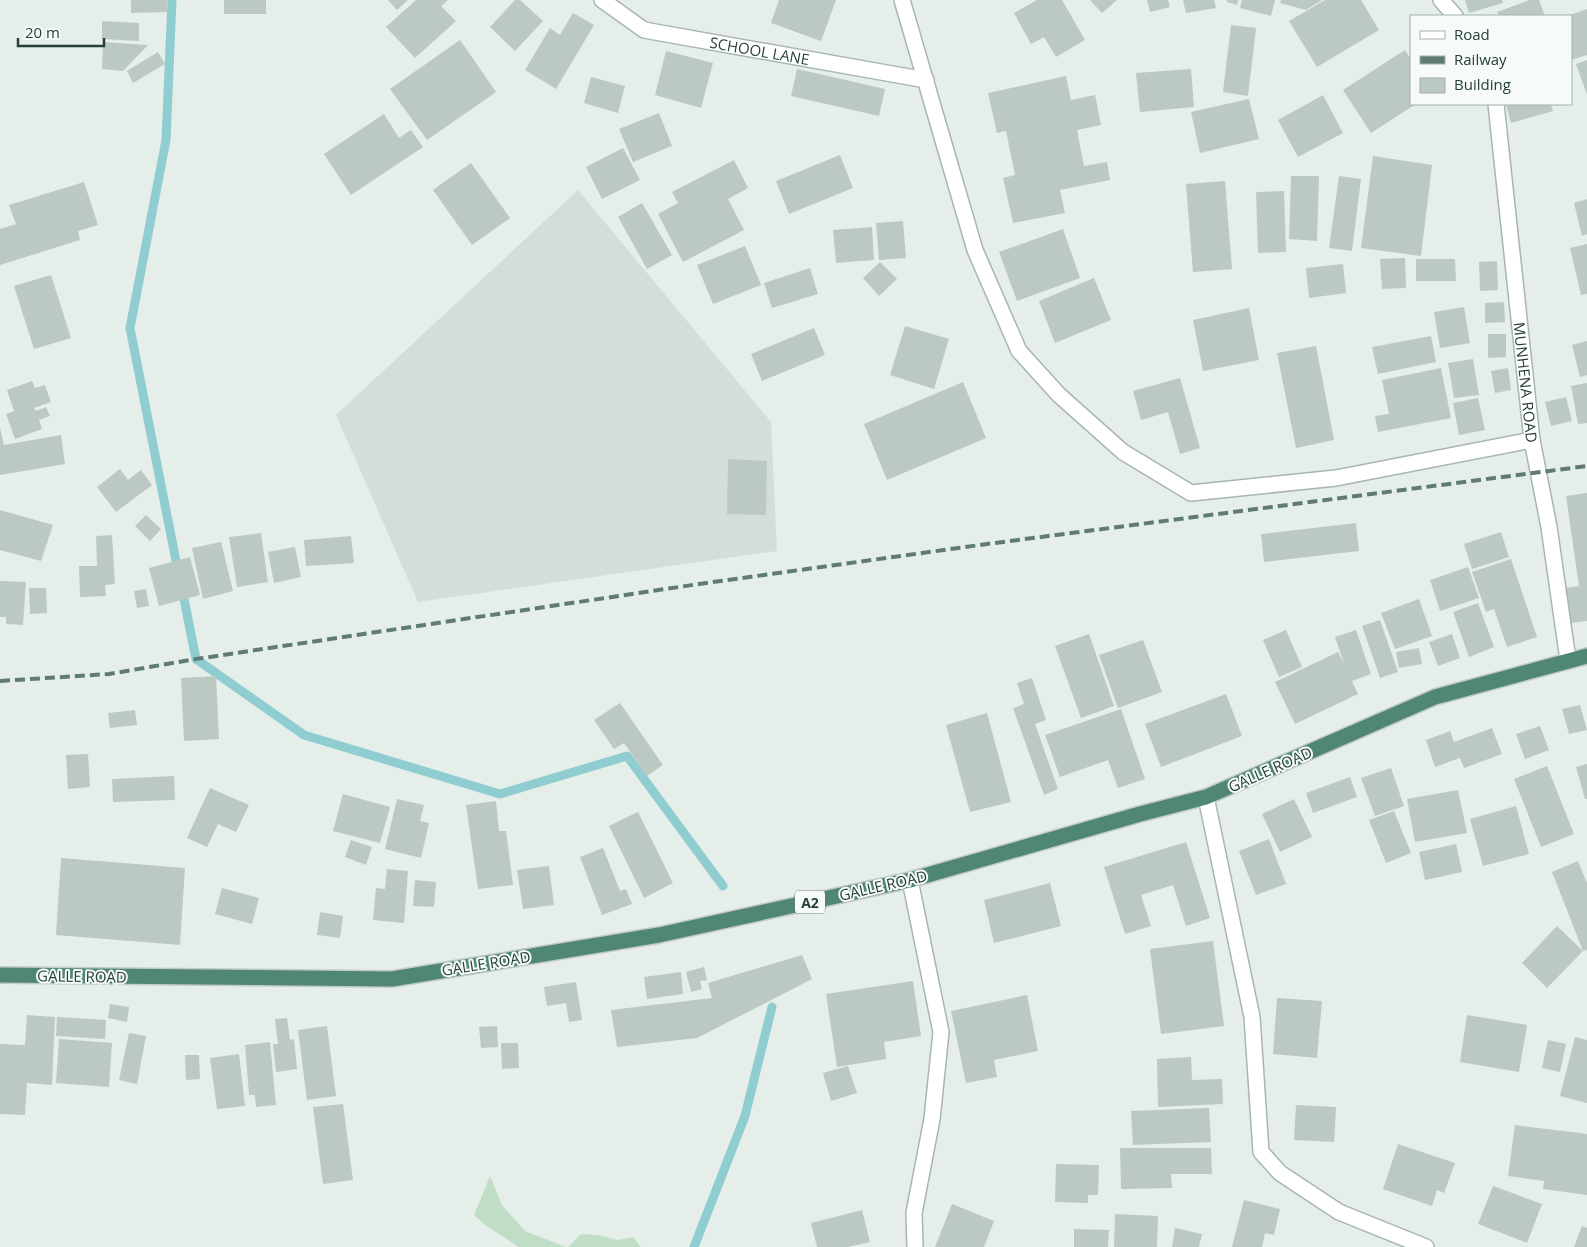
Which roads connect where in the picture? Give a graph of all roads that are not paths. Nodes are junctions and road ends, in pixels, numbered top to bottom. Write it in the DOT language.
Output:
graph roads {
  1 [pos="602,0"];
  2 [pos="902,0"];
  3 [pos="1441,0"];
  4 [pos="1454,15"];
  5 [pos="926,80"];
  6 [pos="1496,105"];
  7 [pos="1532,440"];
  8 [pos="1587,656"];
  9 [pos="1568,660"];
  10 [pos="1206,797"];
  11 [pos="910,880"];
  12 [pos="0,975"];
  13 [pos="915,1247"];
  14 [pos="1426,1247"];
  1 -- 5 [label="street, SCHOOL LANE"];
  2 -- 5 [label="street"];
  3 -- 4 [label="street"];
  5 -- 7 [label="street"];
  6 -- 7 [label="street, MUNHENA ROAD"];
  7 -- 9 [label="street, MUNHENA ROAD"];
  8 -- 9 [label="highway, GALLE ROAD / A2"];
  9 -- 10 [label="highway, GALLE ROAD / A2"];
  10 -- 11 [label="highway, GALLE ROAD / A2"];
  10 -- 14 [label="street"];
  11 -- 12 [label="highway, GALLE ROAD / A2"];
  11 -- 13 [label="street"];
}
